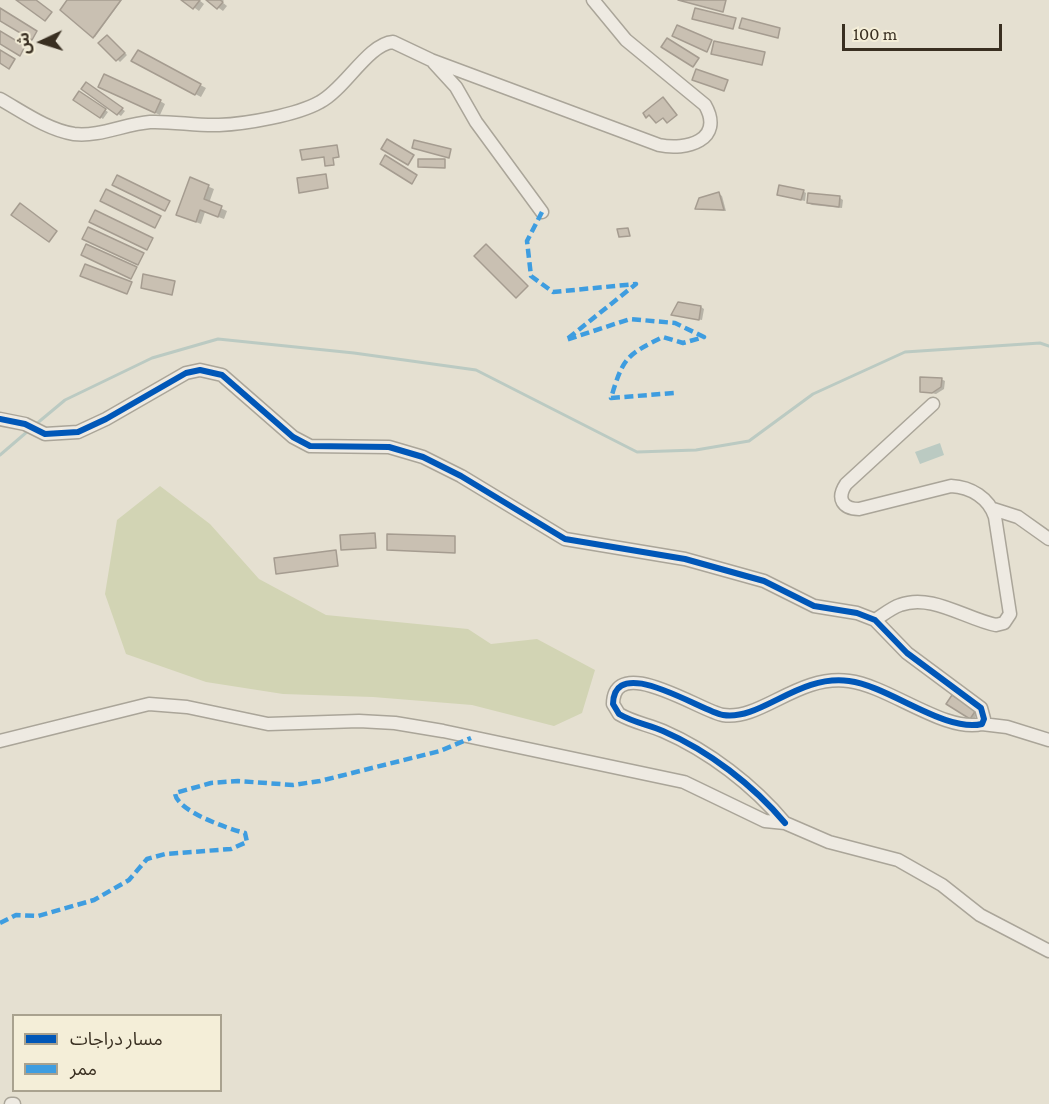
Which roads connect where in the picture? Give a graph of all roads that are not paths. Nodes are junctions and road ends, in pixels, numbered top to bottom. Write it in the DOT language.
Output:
graph roads {
  1 [pos="593,0"];
  2 [pos="431,60"];
  3 [pos="0,99"];
  4 [pos="542,212"];
  5 [pos="933,405"];
  6 [pos="0,419"];
  7 [pos="993,509"];
  8 [pos="1049,539"];
  9 [pos="875,620"];
  10 [pos="982,724"];
  11 [pos="1049,740"];
  12 [pos="0,741"];
  13 [pos="785,823"];
  14 [pos="1049,951"];
  1 -- 2 [label="street"];
  2 -- 3 [label="street"];
  2 -- 4 [label="street"];
  5 -- 7 [label="street"];
  6 -- 9 [label="street"];
  7 -- 8 [label="street"];
  7 -- 9 [label="street"];
  9 -- 10 [label="street"];
  10 -- 11 [label="street"];
  10 -- 13 [label="street"];
  12 -- 13 [label="street"];
  13 -- 14 [label="street"];
}
